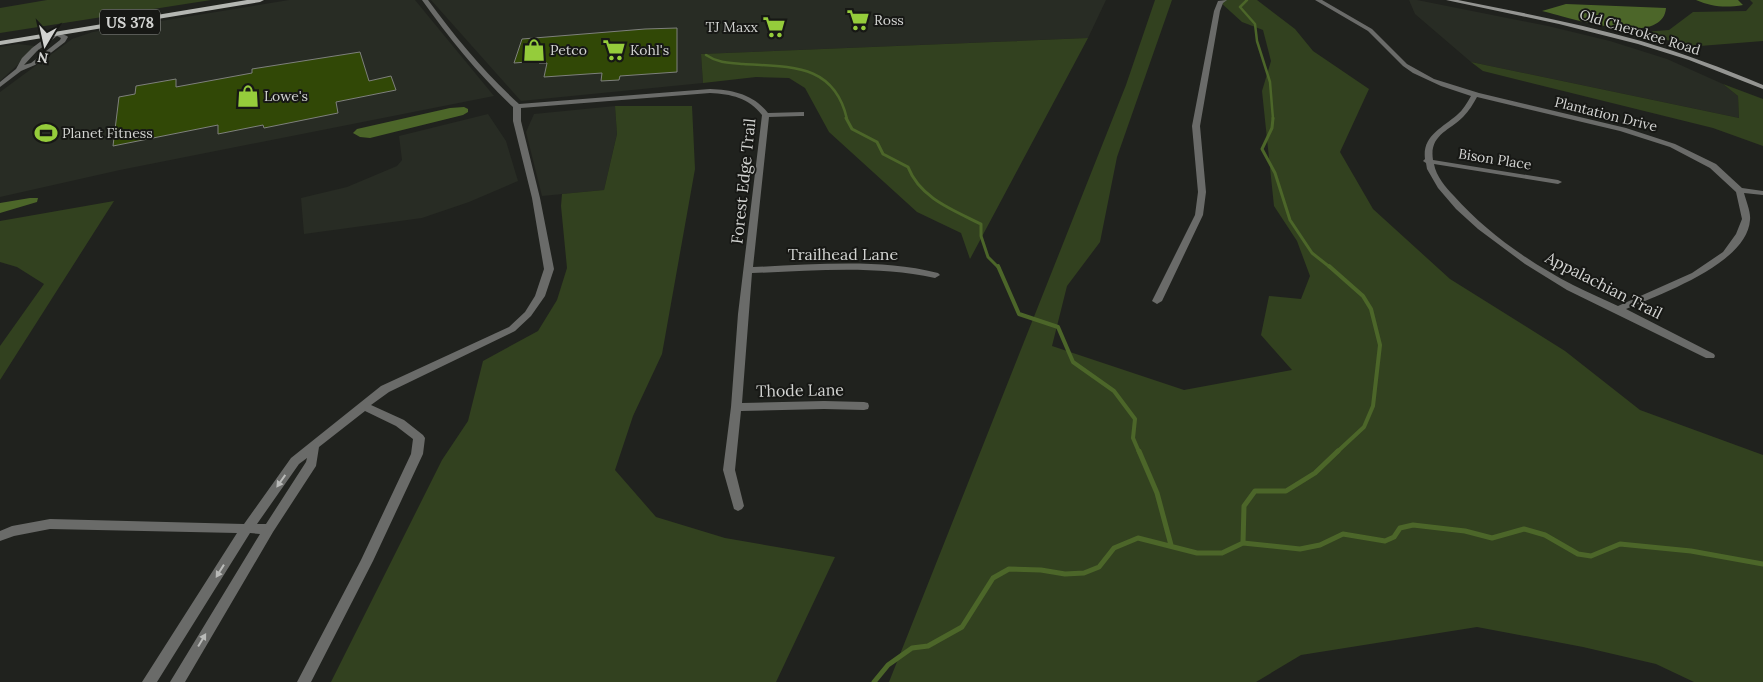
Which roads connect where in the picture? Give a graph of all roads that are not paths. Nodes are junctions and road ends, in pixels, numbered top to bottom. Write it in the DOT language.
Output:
graph roads {
  1 [pos="260,0"];
  2 [pos="425,0"];
  3 [pos="1224,0"];
  4 [pos="1318,0"];
  5 [pos="1449,0"];
  6 [pos="56,34"];
  7 [pos="0,43"];
  8 [pos="19,70"];
  9 [pos="0,85"];
  10 [pos="1763,87"];
  11 [pos="1475,95"];
  12 [pos="517,106"];
  13 [pos="801,114"];
  14 [pos="766,115"];
  15 [pos="1428,161"];
  16 [pos="1558,182"];
  17 [pos="1738,190"];
  18 [pos="1763,193"];
  19 [pos="749,270"];
  20 [pos="935,275"];
  21 [pos="1157,301"];
  22 [pos="1618,309"];
  23 [pos="1710,356"];
  24 [pos="363,406"];
  25 [pos="864,406"];
  26 [pos="736,407"];
  27 [pos="314,446"];
  28 [pos="738,506"];
  29 [pos="269,529"];
  30 [pos="246,530"];
  31 [pos="0,536"];
  32 [pos="149,682"];
  33 [pos="177,682"];
  34 [pos="304,682"];
  1 -- 6 [label="main road, US 378"];
  2 -- 12 [label="street"];
  3 -- 21 [label="street"];
  4 -- 11 [label="street, Plantation Drive"];
  5 -- 10 [label="street, Old Cherokee Road"];
  6 -- 7 [label="main road, US 378"];
  6 -- 8 [label="street"];
  6 -- 8 [label="street"];
  8 -- 9 [label="street"];
  11 -- 15 [label="street"];
  11 -- 17 [label="street, Plantation Drive"];
  12 -- 14 [label="street, Forest Edge Trail"];
  12 -- 24 [label="street"];
  13 -- 14 [label="street"];
  14 -- 19 [label="street, Forest Edge Trail"];
  15 -- 16 [label="street, Bison Place"];
  15 -- 22 [label="street, Appalachian Trail"];
  17 -- 18 [label="street"];
  17 -- 22 [label="street, Plantation Drive"];
  19 -- 20 [label="street, Trailhead Lane"];
  19 -- 26 [label="street, Forest Edge Trail"];
  22 -- 23 [label="street, Appalachian Trail"];
  24 -- 27 [label="street"];
  24 -- 34 [label="street"];
  25 -- 26 [label="street, Thode Lane"];
  26 -- 28 [label="street, Forest Edge Trail"];
  27 -- 29 [label="street"];
  27 -- 30 [label="street, one-way"];
  29 -- 30 [label="street"];
  33 -- 29 [label="street, one-way"];
  30 -- 31 [label="street"];
  30 -- 32 [label="street, one-way"];
}
